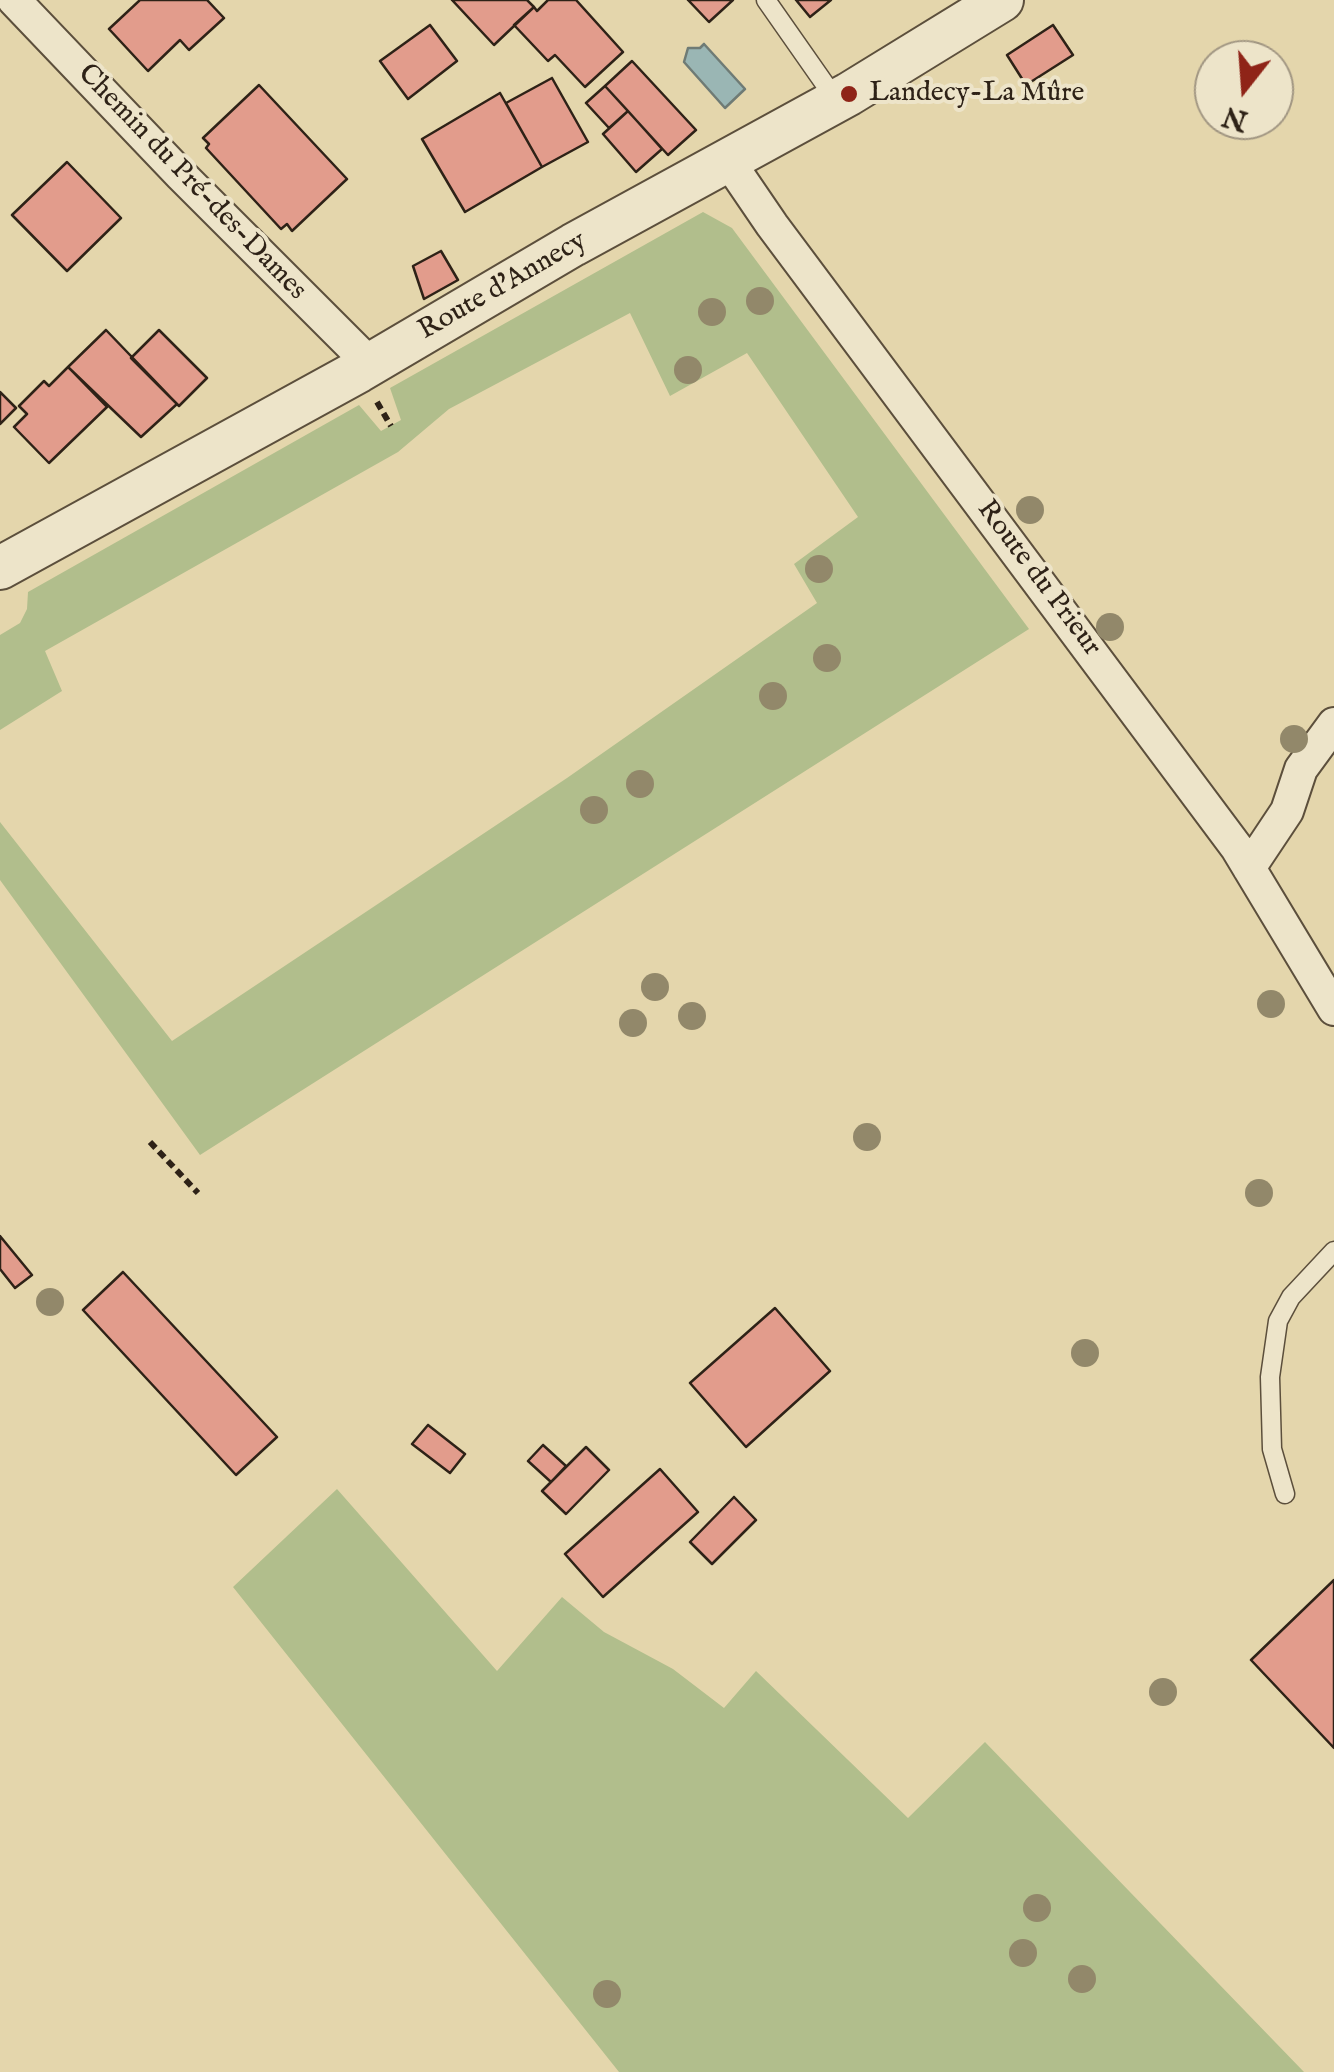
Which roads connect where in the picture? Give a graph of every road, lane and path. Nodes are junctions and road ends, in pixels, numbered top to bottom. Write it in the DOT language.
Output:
graph roads {
  1 [pos="14,0"];
  2 [pos="766,0"];
  3 [pos="1002,0"];
  4 [pos="836,100"];
  5 [pos="727,159"];
  6 [pos="370,364"];
  7 [pos="0,568"];
  8 [pos="1334,724"];
  9 [pos="1248,868"];
  10 [pos="1334,1009"];
  11 [pos="150,1142"];
  12 [pos="198,1192"];
  13 [pos="1334,1251"];
  14 [pos="1284,1494"];
  1 -- 6 [label="street, Chemin du Pré-des-Dames"];
  2 -- 4 [label="lane"];
  3 -- 4 [label="street, Route d'Annecy"];
  4 -- 5 [label="street, Route d'Annecy"];
  5 -- 6 [label="street, Route d'Annecy"];
  5 -- 9 [label="street, Route du Prieur"];
  6 -- 7 [label="street, Route d'Annecy"];
  8 -- 9 [label="street"];
  9 -- 10 [label="street, Route du Prieur"];
  11 -- 12 [label="path"];
  13 -- 14 [label="lane"];
}
